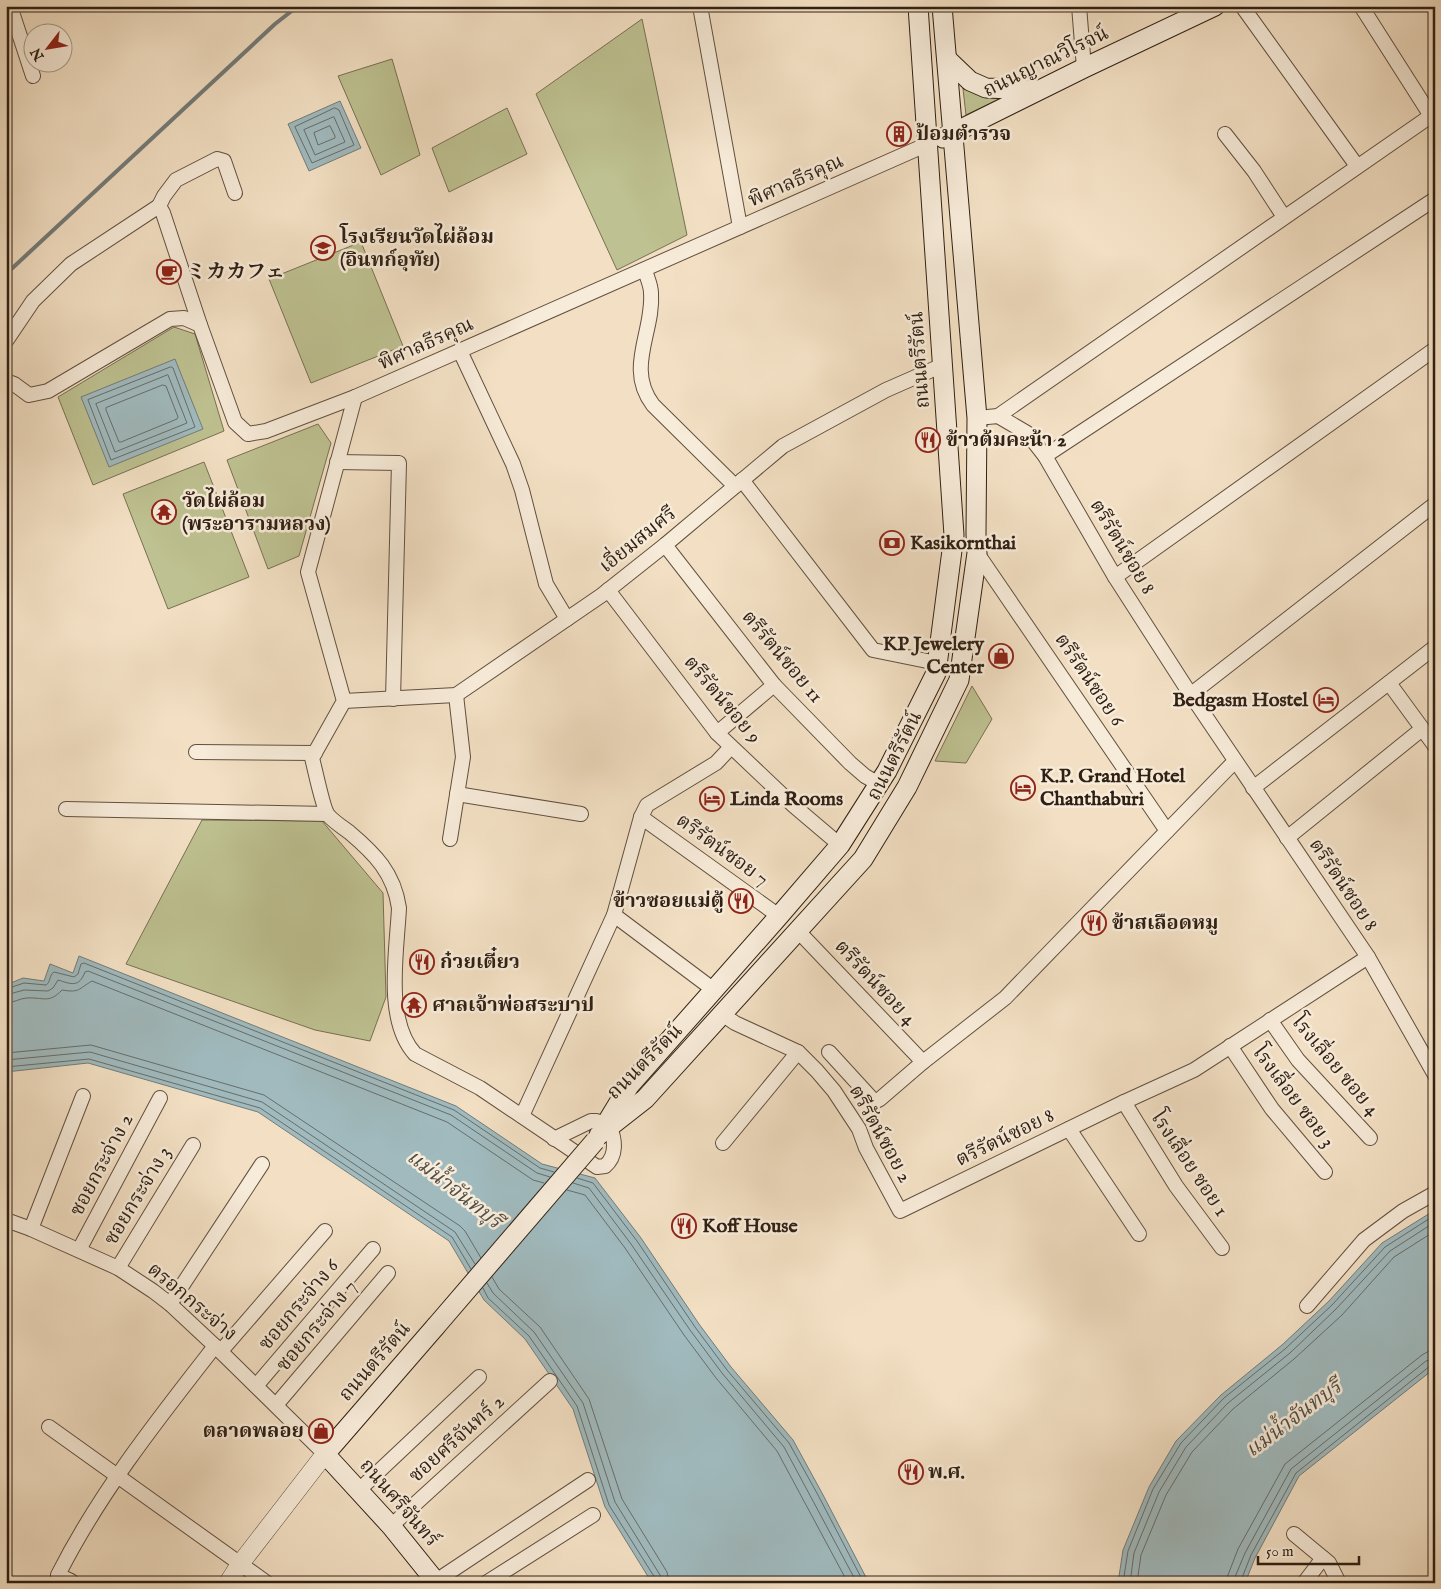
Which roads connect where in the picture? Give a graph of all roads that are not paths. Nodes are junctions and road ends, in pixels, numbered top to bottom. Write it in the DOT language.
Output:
graph roads {
  1 [pos="10,6"];
  2 [pos="700,6"];
  3 [pos="918,6"];
  4 [pos="942,6"];
  5 [pos="1079,6"];
  6 [pos="1215,6"];
  7 [pos="1242,6"];
  8 [pos="1361,6"];
  9 [pos="946,59"];
  10 [pos="1084,68"];
  11 [pos="33,76"];
  12 [pos="1041,90"];
  13 [pos="1433,115"];
  14 [pos="953,134"];
  15 [pos="1225,134"];
  16 [pos="928,144"];
  17 [pos="1357,166"];
  18 [pos="235,193"];
  19 [pos="1435,199"];
  20 [pos="159,206"];
  21 [pos="1284,217"];
  22 [pos="740,227"];
  23 [pos="645,270"];
  24 [pos="200,325"];
  25 [pos="6,341"];
  26 [pos="1435,349"];
  27 [pos="460,351"];
  28 [pos="943,365"];
  29 [pos="6,381"];
  30 [pos="355,398"];
  31 [pos="998,416"];
  32 [pos="977,418"];
  33 [pos="1045,456"];
  34 [pos="337,462"];
  35 [pos="738,483"];
  36 [pos="1435,504"];
  37 [pos="665,545"];
  38 [pos="977,553"];
  39 [pos="1115,577"];
  40 [pos="608,590"];
  41 [pos="567,619"];
  42 [pos="1435,647"];
  43 [pos="937,663"];
  44 [pos="1389,683"];
  45 [pos="774,684"];
  46 [pos="456,695"];
  47 [pos="1190,695"];
  48 [pos="393,698"];
  49 [pos="344,701"];
  50 [pos="1422,729"];
  51 [pos="717,733"];
  52 [pos="1435,746"];
  53 [pos="731,747"];
  54 [pos="196,752"];
  55 [pos="315,753"];
  56 [pos="1235,761"];
  57 [pos="879,784"];
  58 [pos="1253,788"];
  59 [pos="457,794"];
  60 [pos="66,808"];
  61 [pos="327,814"];
  62 [pos="581,814"];
  63 [pos="641,817"];
  64 [pos="1167,831"];
  65 [pos="1287,838"];
  66 [pos="450,840"];
  67 [pos="840,845"];
  68 [pos="614,915"];
  69 [pos="779,916"];
  70 [pos="798,930"];
  71 [pos="1368,957"];
  72 [pos="714,990"];
  73 [pos="722,1014"];
  74 [pos="1270,1020"];
  75 [pos="1230,1046"];
  76 [pos="798,1052"];
  77 [pos="829,1052"];
  78 [pos="922,1062"];
  79 [pos="1435,1075"];
  80 [pos="83,1096"];
  81 [pos="160,1098"];
  82 [pos="1124,1102"];
  83 [pos="522,1116"];
  84 [pos="1069,1129"];
  85 [pos="602,1132"];
  86 [pos="1370,1138"];
  87 [pos="554,1139"];
  88 [pos="723,1143"];
  89 [pos="193,1145"];
  90 [pos="262,1164"];
  91 [pos="1325,1172"];
  92 [pos="1435,1193"];
  93 [pos="900,1211"];
  94 [pos="6,1220"];
  95 [pos="31,1229"];
  96 [pos="325,1231"];
  97 [pos="1139,1234"];
  98 [pos="1222,1248"];
  99 [pos="373,1249"];
  100 [pos="79,1250"];
  101 [pos="118,1268"];
  102 [pos="388,1273"];
  103 [pos="170,1304"];
  104 [pos="1307,1306"];
  105 [pos="218,1349"];
  106 [pos="479,1377"];
  107 [pos="550,1381"];
  108 [pos="256,1386"];
  109 [pos="276,1405"];
  110 [pos="49,1427"];
  111 [pos="325,1454"];
  112 [pos="118,1475"];
  113 [pos="588,1480"];
  114 [pos="359,1490"];
  115 [pos="592,1515"];
  116 [pos="391,1526"];
  117 [pos="1294,1534"];
  118 [pos="1323,1558"];
  119 [pos="240,1564"];
  120 [pos="437,1582"];
  121 [pos="70,1583"];
  122 [pos="228,1583"];
  123 [pos="267,1583"];
  124 [pos="486,1583"];
  125 [pos="1304,1583"];
  126 [pos="1339,1583"];
  1 -- 11 [label="street"];
  2 -- 22 [label="street"];
  3 -- 16 [label="main road, ถนนตรีรัตน์"];
  4 -- 9 [label="main road, ถนนตรีรัตน์"];
  5 -- 10 [label="street"];
  6 -- 10 [label="main road, ถนนญาณวิโรจน์"];
  7 -- 17 [label="street"];
  8 -- 13 [label="street"];
  9 -- 12 [label="main road"];
  9 -- 14 [label="main road, ถนนตรีรัตน์"];
  10 -- 12 [label="main road, ถนนญาณวิโรจน์"];
  12 -- 14 [label="main road, ถนนญาณวิโรจน์"];
  13 -- 17 [label="street"];
  14 -- 16 [label="main road, ถนนญาณวิโรจน์"];
  14 -- 32 [label="main road, ถนนตรีรัตน์"];
  15 -- 21 [label="street"];
  16 -- 22 [label="street, พิศาลธีรคุณ"];
  16 -- 28 [label="main road, ถนนตรีรัตน์"];
  17 -- 21 [label="street"];
  18 -- 20 [label="street"];
  19 -- 33 [label="street"];
  20 -- 24 [label="street"];
  20 -- 25 [label="street"];
  21 -- 31 [label="street"];
  22 -- 23 [label="street, พิศาลธีรคุณ"];
  23 -- 27 [label="street, พิศาลธีรคุณ"];
  23 -- 35 [label="street"];
  24 -- 29 [label="street"];
  24 -- 30 [label="street, พิศาลธีรคุณ"];
  26 -- 39 [label="street"];
  27 -- 30 [label="street, พิศาลธีรคุณ"];
  27 -- 41 [label="street"];
  28 -- 35 [label="street, เอี่ยมสมศรี"];
  28 -- 43 [label="main road, ถนนตรีรัตน์"];
  30 -- 34 [label="street"];
  31 -- 32 [label="street"];
  31 -- 33 [label="street, ตรีรัตน์ซอย 8"];
  32 -- 38 [label="main road, ถนนตรีรัตน์"];
  33 -- 39 [label="street, ตรีรัตน์ซอย 8"];
  34 -- 48 [label="street"];
  34 -- 49 [label="street"];
  35 -- 37 [label="street, เอี่ยมสมศรี"];
  35 -- 43 [label="street"];
  36 -- 47 [label="street"];
  37 -- 40 [label="street, เอี่ยมสมศรี"];
  37 -- 45 [label="street, ตรีรัตน์ซอย 11"];
  38 -- 64 [label="street, ตรีรัตน์ซอย 6"];
  38 -- 70 [label="main road, ถนนตรีรัตน์"];
  39 -- 47 [label="street, ตรีรัตน์ซอย 8"];
  40 -- 41 [label="street, เอี่ยมสมศรี"];
  40 -- 51 [label="street, ตรีรัตน์ซอย 9"];
  41 -- 46 [label="street, เอี่ยมสมศรี"];
  42 -- 44 [label="street"];
  43 -- 57 [label="main road, ถนนตรีรัตน์"];
  44 -- 50 [label="street"];
  44 -- 58 [label="street"];
  45 -- 51 [label="street"];
  45 -- 57 [label="street, ตรีรัตน์ซอย 11"];
  46 -- 48 [label="street"];
  46 -- 59 [label="street"];
  47 -- 56 [label="street, ตรีรัตน์ซอย 8"];
  48 -- 49 [label="street"];
  49 -- 55 [label="street"];
  50 -- 52 [label="street"];
  50 -- 65 [label="street"];
  51 -- 53 [label="street, ตรีรัตน์ซอย 9"];
  53 -- 63 [label="street"];
  53 -- 67 [label="street, ตรีรัตน์ซอย 9"];
  54 -- 55 [label="street"];
  55 -- 61 [label="street"];
  56 -- 58 [label="street, ตรีรัตน์ซอย 8"];
  56 -- 64 [label="street"];
  57 -- 67 [label="main road, ถนนตรีรัตน์"];
  58 -- 65 [label="street, ตรีรัตน์ซอย 8"];
  59 -- 62 [label="street"];
  59 -- 66 [label="street"];
  60 -- 61 [label="street"];
  61 -- 83 [label="street"];
  63 -- 68 [label="street"];
  63 -- 69 [label="street, ตรีรัตน์ซอย 7"];
  64 -- 78 [label="street"];
  65 -- 71 [label="street, ตรีรัตน์ซอย 8"];
  67 -- 69 [label="main road, ถนนตรีรัตน์"];
  68 -- 72 [label="street"];
  68 -- 83 [label="street"];
  69 -- 72 [label="main road, ถนนตรีรัตน์"];
  70 -- 73 [label="main road, ถนนตรีรัตน์"];
  70 -- 78 [label="street, ตรีรัตน์ซอย 4"];
  71 -- 74 [label="street, ตรีรัตน์ซอย 8"];
  71 -- 79 [label="street"];
  72 -- 85 [label="main road, ถนนตรีรัตน์"];
  73 -- 76 [label="street, ตรีรัตน์ซอย 2"];
  73 -- 85 [label="main road, ถนนตรีรัตน์"];
  74 -- 75 [label="street, ตรีรัตน์ซอย 8"];
  74 -- 86 [label="street, โรงเลื่อย ซอย 4"];
  75 -- 82 [label="street, ตรีรัตน์ซอย 8"];
  75 -- 91 [label="street, โรงเลื่อย ซอย 3"];
  76 -- 88 [label="street"];
  76 -- 93 [label="street, ตรีรัตน์ซอย 2"];
  77 -- 78 [label="street"];
  80 -- 95 [label="street"];
  81 -- 100 [label="street, ซอยกระจ่าง 2"];
  82 -- 84 [label="street, ตรีรัตน์ซอย 8"];
  82 -- 98 [label="street, โรงเลื่อย ซอย 1"];
  83 -- 87 [label="street"];
  84 -- 93 [label="street, ตรีรัตน์ซอย 8"];
  84 -- 97 [label="street"];
  85 -- 87 [label="street"];
  85 -- 87 [label="street"];
  85 -- 111 [label="main road, ถนนตรีรัตน์, bridge"];
  89 -- 101 [label="street, ซอยกระจ่าง 3"];
  90 -- 103 [label="street"];
  92 -- 104 [label="street"];
  94 -- 95 [label="street, ตรอกกระจ่าง"];
  95 -- 100 [label="street, ตรอกกระจ่าง"];
  96 -- 105 [label="street"];
  99 -- 108 [label="street, ซอยกระจ่าง 6"];
  100 -- 101 [label="street, ตรอกกระจ่าง"];
  101 -- 103 [label="street, ตรอกกระจ่าง"];
  102 -- 109 [label="street, ซอยกระจ่าง 7"];
  103 -- 105 [label="street, ตรอกกระจ่าง"];
  105 -- 108 [label="street, ตรอกกระจ่าง"];
  105 -- 112 [label="street"];
  106 -- 114 [label="street"];
  107 -- 116 [label="street, ซอยศรีจันทร์ 2"];
  108 -- 109 [label="street, ตรอกกระจ่าง"];
  109 -- 111 [label="street, ตรอกกระจ่าง"];
  110 -- 112 [label="street"];
  111 -- 114 [label="main road, ถนนศรีจันทร์"];
  111 -- 119 [label="street"];
  112 -- 119 [label="street"];
  112 -- 121 [label="street"];
  113 -- 120 [label="street"];
  114 -- 116 [label="main road, ถนนศรีจันทร์"];
  115 -- 124 [label="street"];
  116 -- 120 [label="main road, ถนนศรีจันทร์"];
  117 -- 118 [label="street"];
  118 -- 125 [label="street"];
  118 -- 126 [label="street"];
  119 -- 122 [label="street"];
  119 -- 123 [label="street"];
}
